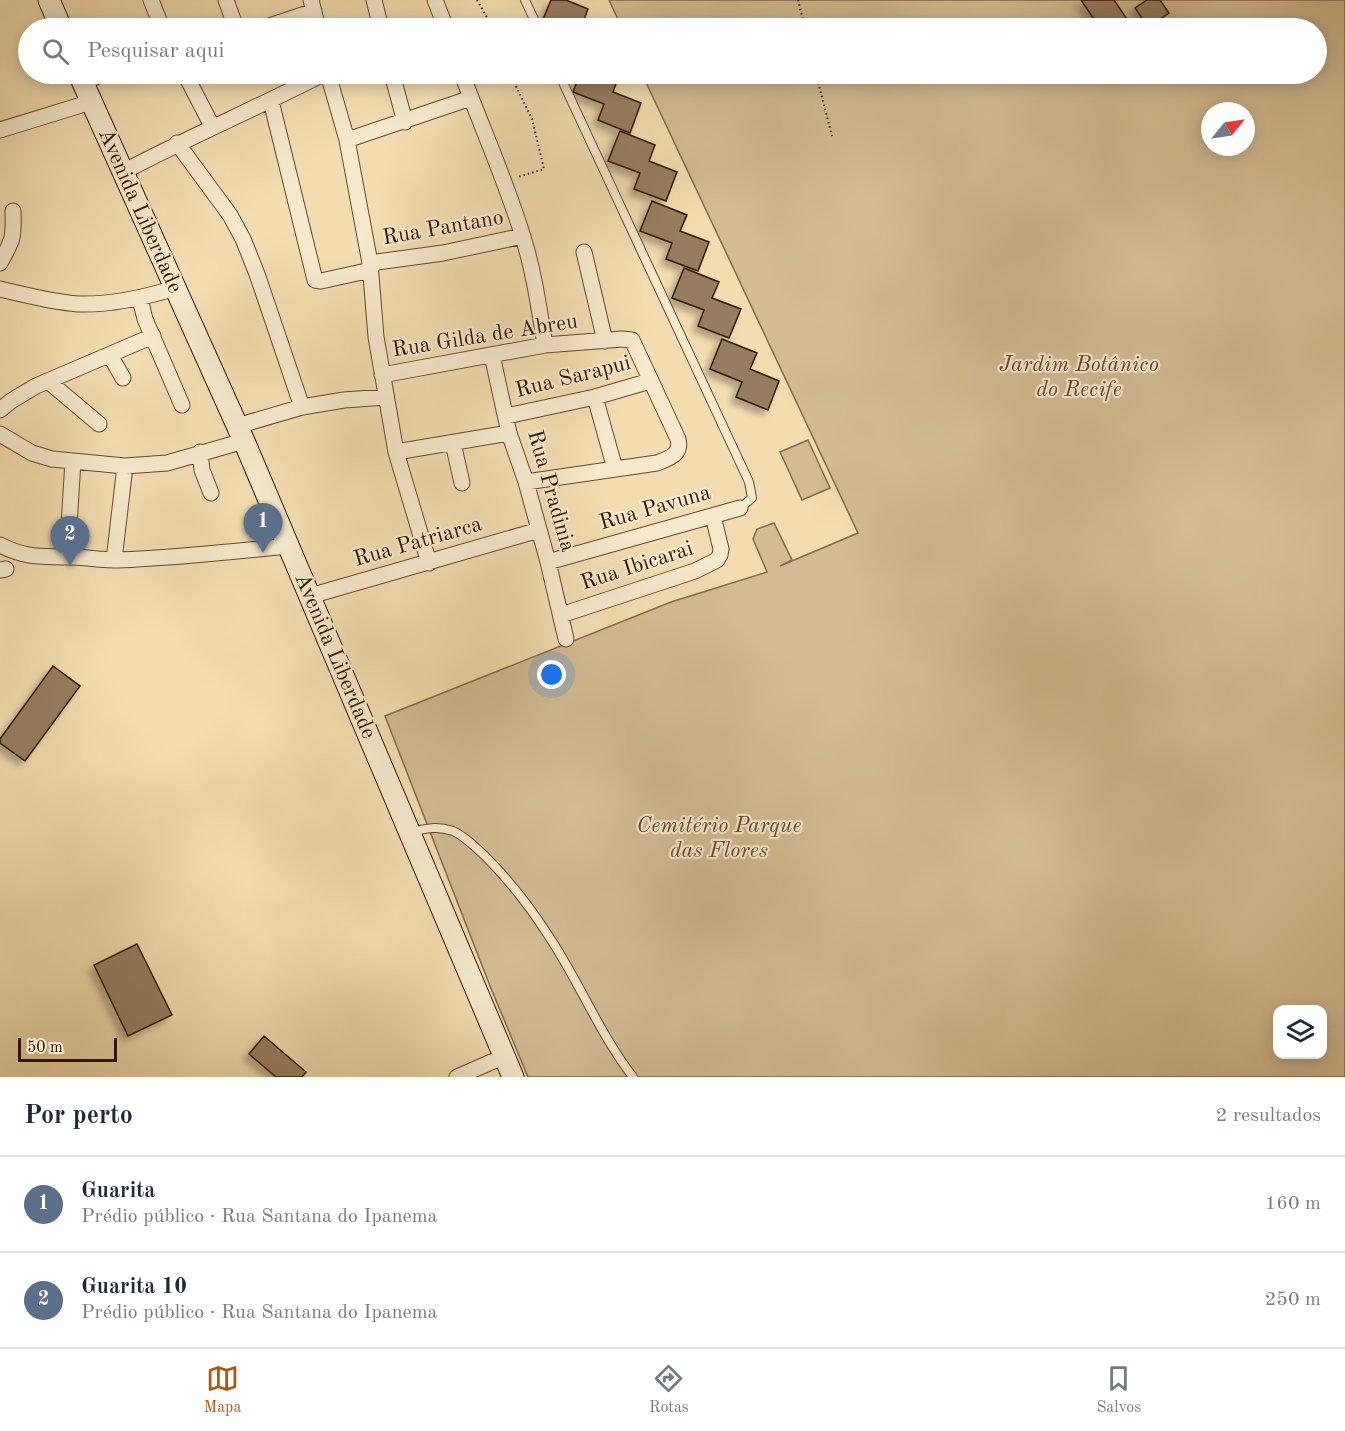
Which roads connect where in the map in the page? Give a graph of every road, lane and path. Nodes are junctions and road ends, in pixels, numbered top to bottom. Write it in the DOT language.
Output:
graph roads {
  1 [pos="49,0"];
  2 [pos="151,0"];
  3 [pos="226,0"];
  4 [pos="374,0"];
  5 [pos="435,0"];
  6 [pos="477,0"];
  7 [pos="525,0"];
  8 [pos="798,0"];
  9 [pos="312,6"];
  10 [pos="57,18"];
  11 [pos="158,18"];
  12 [pos="232,18"];
  13 [pos="285,18"];
  14 [pos="378,18"];
  15 [pos="442,18"];
  16 [pos="487,18"];
  17 [pos="533,18"];
  18 [pos="802,18"];
  19 [pos="84,84"];
  20 [pos="190,84"];
  21 [pos="303,84"];
  22 [pos="331,84"];
  23 [pos="395,84"];
  24 [pos="466,84"];
  25 [pos="515,84"];
  26 [pos="564,84"];
  27 [pos="819,84"];
  28 [pos="471,98"];
  29 [pos="271,100"];
  30 [pos="91,102"];
  31 [pos="405,122"];
  32 [pos="212,126"];
  33 [pos="0,130"];
  34 [pos="832,136"];
  35 [pos="347,140"];
  36 [pos="177,143"];
  37 [pos="123,172"];
  38 [pos="504,181"];
  39 [pos="13,211"];
  40 [pos="523,236"];
  41 [pos="584,252"];
  42 [pos="0,263"];
  43 [pos="370,267"];
  44 [pos="175,288"];
  45 [pos="0,289"];
  46 [pos="140,298"];
  47 [pos="153,336"];
  48 [pos="604,340"];
  49 [pos="545,345"];
  50 [pos="110,355"];
  51 [pos="492,355"];
  52 [pos="382,375"];
  53 [pos="123,378"];
  54 [pos="48,381"];
  55 [pos="650,381"];
  56 [pos="386,397"];
  57 [pos="596,397"];
  58 [pos="182,405"];
  59 [pos="302,407"];
  60 [pos="0,410"];
  61 [pos="507,416"];
  62 [pos="99,424"];
  63 [pos="240,433"];
  64 [pos="509,433"];
  65 [pos="0,434"];
  66 [pos="453,443"];
  67 [pos="200,452"];
  68 [pos="396,452"];
  69 [pos="73,461"];
  70 [pos="125,466"];
  71 [pos="615,469"];
  72 [pos="526,482"];
  73 [pos="462,483"];
  74 [pos="211,493"];
  75 [pos="740,508"];
  76 [pos="713,516"];
  77 [pos="539,530"];
  78 [pos="0,545"];
  79 [pos="288,546"];
  80 [pos="67,557"];
  81 [pos="114,560"];
  82 [pos="548,562"];
  83 [pos="429,563"];
  84 [pos="310,596"];
  85 [pos="561,615"];
  86 [pos="566,639"];
  87 [pos="411,832"];
  88 [pos="505,1056"];
  89 [pos="457,1077"];
  90 [pos="513,1077"];
  91 [pos="633,1077"];
  1 -- 10 [label="main road"];
  2 -- 11 [label="street"];
  3 -- 12 [label="street"];
  4 -- 14 [label="street"];
  5 -- 15 [label="street"];
  6 -- 16 [label="path"];
  7 -- 17 [label="lane"];
  8 -- 18 [label="path"];
  9 -- 13 [label="street"];
  19 -- 30 [label="main road, Avenida Liberdade"];
  20 -- 32 [label="street"];
  21 -- 29 [label="street"];
  22 -- 35 [label="street"];
  23 -- 31 [label="street"];
  24 -- 28 [label="street"];
  25 -- 38 [label="path"];
  26 -- 75 [label="lane"];
  27 -- 34 [label="path"];
  28 -- 31 [label="street"];
  28 -- 38 [label="street"];
  29 -- 32 [label="street"];
  29 -- 43 [label="street, Rua Pantano"];
  30 -- 33 [label="street"];
  30 -- 37 [label="main road, Avenida Liberdade"];
  31 -- 35 [label="street"];
  32 -- 36 [label="street"];
  35 -- 43 [label="street"];
  36 -- 37 [label="street"];
  36 -- 59 [label="street"];
  37 -- 44 [label="main road, Avenida Liberdade"];
  38 -- 40 [label="street"];
  39 -- 42 [label="street"];
  40 -- 43 [label="street, Rua Pantano"];
  40 -- 49 [label="street"];
  41 -- 48 [label="street"];
  43 -- 52 [label="street"];
  44 -- 46 [label="street"];
  44 -- 63 [label="main road, Avenida Liberdade"];
  45 -- 46 [label="street"];
  46 -- 47 [label="street"];
  47 -- 50 [label="street"];
  47 -- 58 [label="street"];
  48 -- 49 [label="street, Rua Gilda de Abreu"];
  48 -- 55 [label="street, Rua Gilda de Abreu"];
  49 -- 51 [label="street, Rua Gilda de Abreu"];
  50 -- 53 [label="street"];
  50 -- 54 [label="street"];
  51 -- 52 [label="street, Rua Gilda de Abreu"];
  51 -- 61 [label="street, Rua Pradinia"];
  52 -- 56 [label="street"];
  54 -- 60 [label="street"];
  54 -- 62 [label="street"];
  55 -- 57 [label="street, Rua Sarapui"];
  55 -- 71 [label="street"];
  56 -- 59 [label="street"];
  56 -- 68 [label="street"];
  57 -- 61 [label="street, Rua Sarapui"];
  57 -- 71 [label="street"];
  59 -- 63 [label="street"];
  61 -- 64 [label="street, Rua Pradinia"];
  63 -- 67 [label="street"];
  63 -- 79 [label="main road, Avenida Liberdade"];
  64 -- 66 [label="street"];
  64 -- 72 [label="street, Rua Pradinia"];
  65 -- 69 [label="street"];
  66 -- 68 [label="street"];
  66 -- 73 [label="street"];
  67 -- 70 [label="street"];
  67 -- 74 [label="street"];
  68 -- 83 [label="street"];
  69 -- 70 [label="street"];
  69 -- 80 [label="street"];
  70 -- 81 [label="street"];
  71 -- 72 [label="street"];
  72 -- 77 [label="street, Rua Pradinia"];
  75 -- 76 [label="street, Rua Pavuna"];
  76 -- 82 [label="street, Rua Pavuna"];
  76 -- 85 [label="street, Rua Ibicarai"];
  77 -- 82 [label="street, Rua Pradinia"];
  77 -- 83 [label="street, Rua Patriarca"];
  78 -- 80 [label="street"];
  79 -- 81 [label="street"];
  79 -- 84 [label="main road, Avenida Liberdade"];
  80 -- 81 [label="street"];
  82 -- 85 [label="street, Rua Pradinia"];
  83 -- 84 [label="street, Rua Patriarca"];
  84 -- 87 [label="main road, Avenida Liberdade"];
  85 -- 86 [label="street, Rua Pradinia"];
  87 -- 88 [label="main road, Avenida Liberdade"];
  87 -- 91 [label="lane"];
  88 -- 89 [label="street"];
  88 -- 90 [label="main road, Avenida Liberdade"];
}
